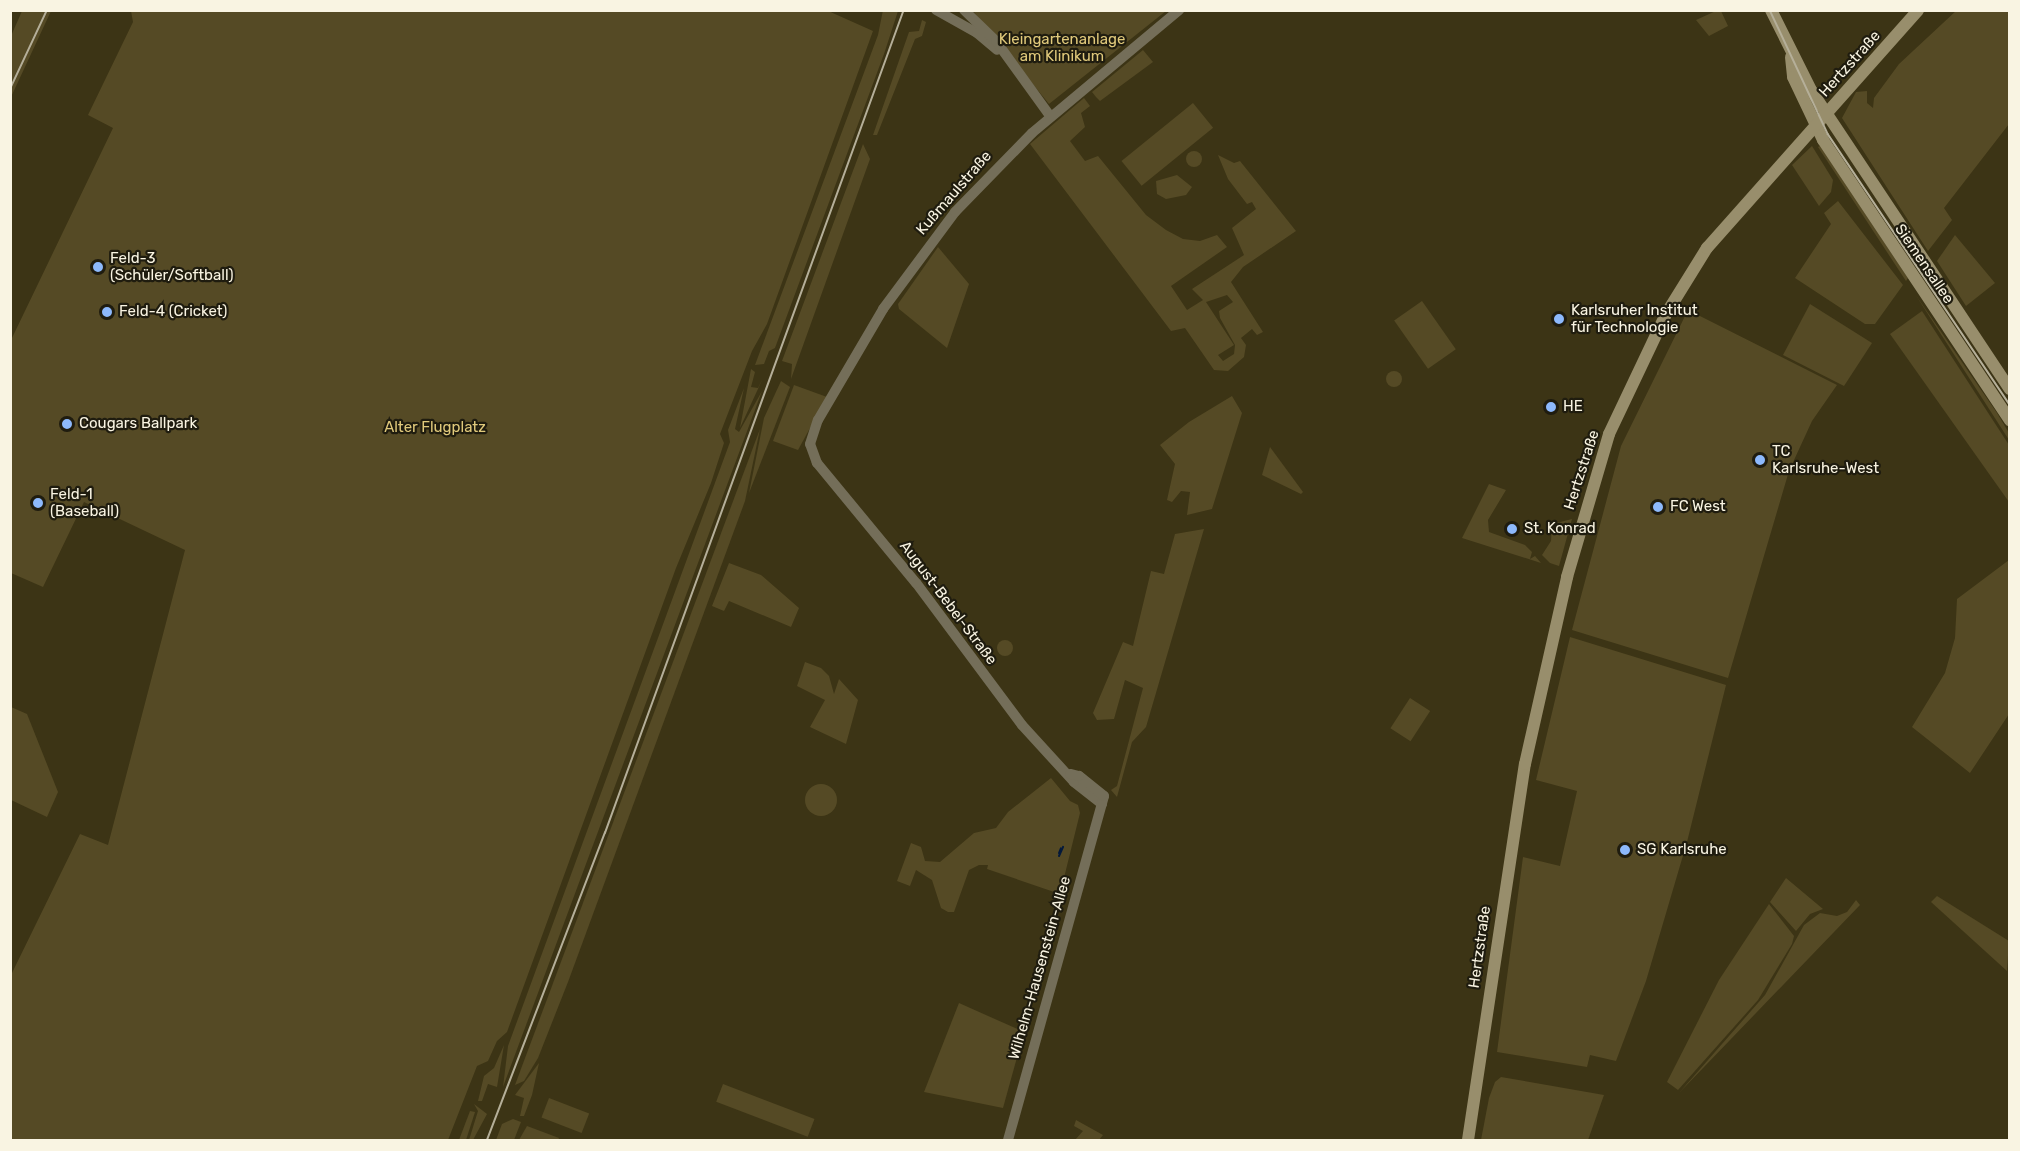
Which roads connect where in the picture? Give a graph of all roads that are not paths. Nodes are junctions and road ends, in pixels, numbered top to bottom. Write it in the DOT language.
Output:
graph roads {
  1 [pos="936,10"];
  2 [pos="964,10"];
  3 [pos="1179,10"];
  4 [pos="1772,10"];
  5 [pos="1918,10"];
  6 [pos="1002,54"];
  7 [pos="1791,56"];
  8 [pos="1827,112"];
  9 [pos="1050,116"];
  10 [pos="1815,124"];
  11 [pos="2010,389"];
  12 [pos="2010,420"];
  13 [pos="810,444"];
  14 [pos="1103,800"];
  15 [pos="1008,1140"];
  16 [pos="1467,1140"];
  1 -- 6 [label="street"];
  2 -- 6 [label="street"];
  3 -- 9 [label="street, Kußmaulstraße"];
  4 -- 7 [label="main road"];
  5 -- 8 [label="main road, Hertzstraße"];
  6 -- 9 [label="street"];
  7 -- 8 [label="main road, Siemensallee"];
  7 -- 10 [label="main road, Siemensallee"];
  8 -- 10 [label="main road, Hertzstraße"];
  8 -- 11 [label="main road, Siemensallee"];
  9 -- 13 [label="street, Kußmaulstraße"];
  10 -- 12 [label="main road, Siemensallee"];
  10 -- 16 [label="main road, Hertzstraße"];
  13 -- 14 [label="street, August-Bebel-Straße"];
  14 -- 15 [label="street, Wilhelm-Hausenstein-Allee"];
}
